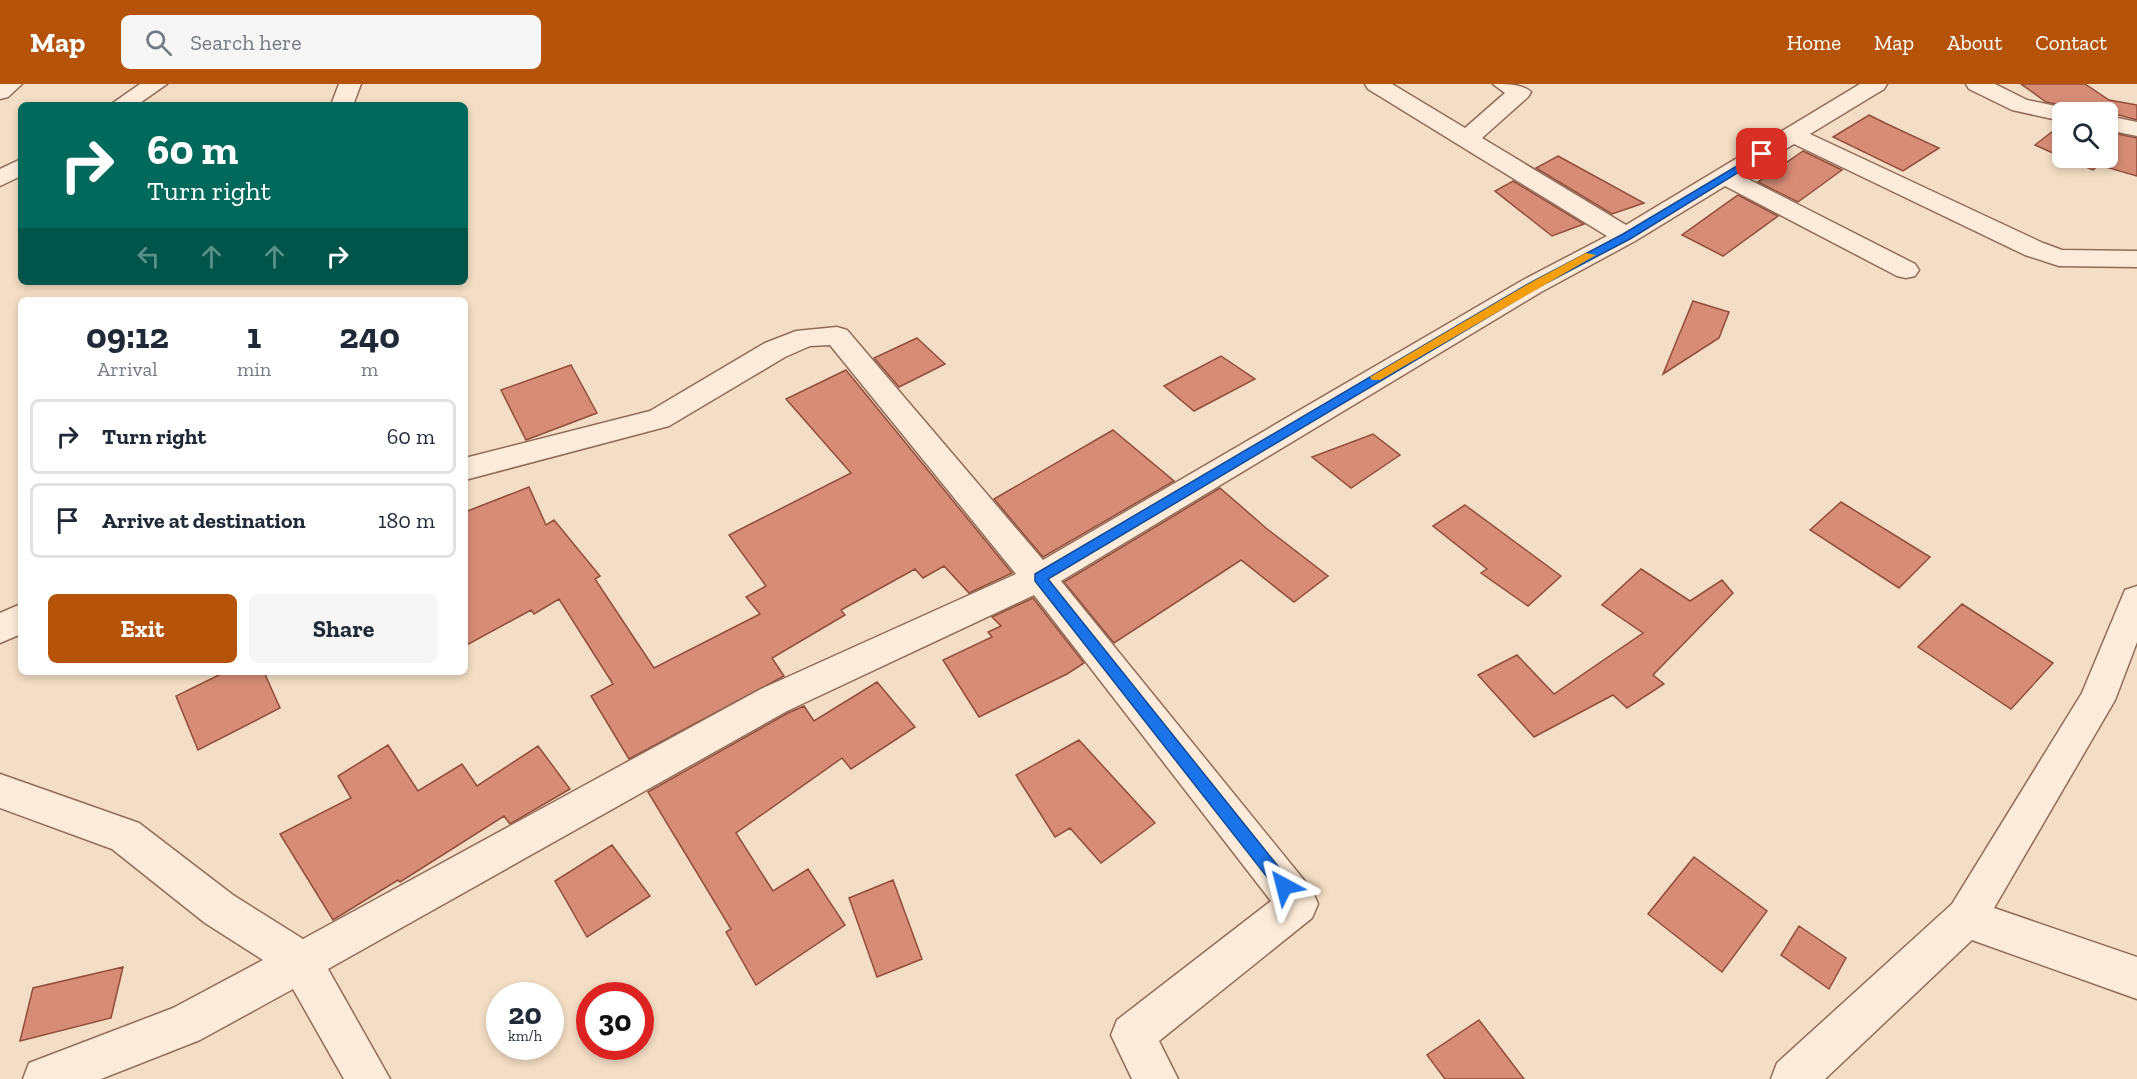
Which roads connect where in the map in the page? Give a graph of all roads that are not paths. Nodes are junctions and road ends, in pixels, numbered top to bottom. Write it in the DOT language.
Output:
graph roads {
  1 [pos="11,84"];
  2 [pos="156,84"];
  3 [pos="350,84"];
  4 [pos="1376,84"];
  5 [pos="1504,84"];
  6 [pos="1876,84"];
  7 [pos="1977,84"];
  8 [pos="0,92"];
  9 [pos="126,102"];
  10 [pos="343,102"];
  11 [pos="2052,112"];
  12 [pos="2118,125"];
  13 [pos="2137,129"];
  14 [pos="1791,134"];
  15 [pos="1467,139"];
  16 [pos="18,168"];
  17 [pos="1725,177"];
  18 [pos="0,179"];
  19 [pos="1626,236"];
  20 [pos="2137,259"];
  21 [pos="1906,270"];
  22 [pos="468,468"];
  23 [pos="1039,578"];
  24 [pos="2137,599"];
  25 [pos="18,620"];
  26 [pos="0,629"];
  27 [pos="0,791"];
  28 [pos="1966,918"];
  29 [pos="300,961"];
  30 [pos="2137,978"];
  31 [pos="45,1079"];
  32 [pos="368,1079"];
  33 [pos="1156,1079"];
  34 [pos="1793,1079"];
  1 -- 8 [label="street"];
  2 -- 9 [label="street"];
  3 -- 10 [label="street"];
  4 -- 15 [label="street"];
  5 -- 15 [label="street"];
  6 -- 14 [label="street"];
  7 -- 11 [label="street"];
  12 -- 13 [label="street"];
  14 -- 17 [label="street"];
  14 -- 20 [label="street"];
  15 -- 19 [label="street"];
  16 -- 18 [label="street"];
  17 -- 19 [label="street"];
  17 -- 21 [label="street"];
  19 -- 23 [label="street"];
  22 -- 23 [label="street"];
  23 -- 29 [label="street"];
  23 -- 33 [label="street"];
  24 -- 28 [label="street"];
  25 -- 26 [label="street"];
  27 -- 29 [label="street"];
  28 -- 30 [label="street"];
  28 -- 34 [label="street"];
  29 -- 31 [label="street"];
  29 -- 32 [label="street"];
}
